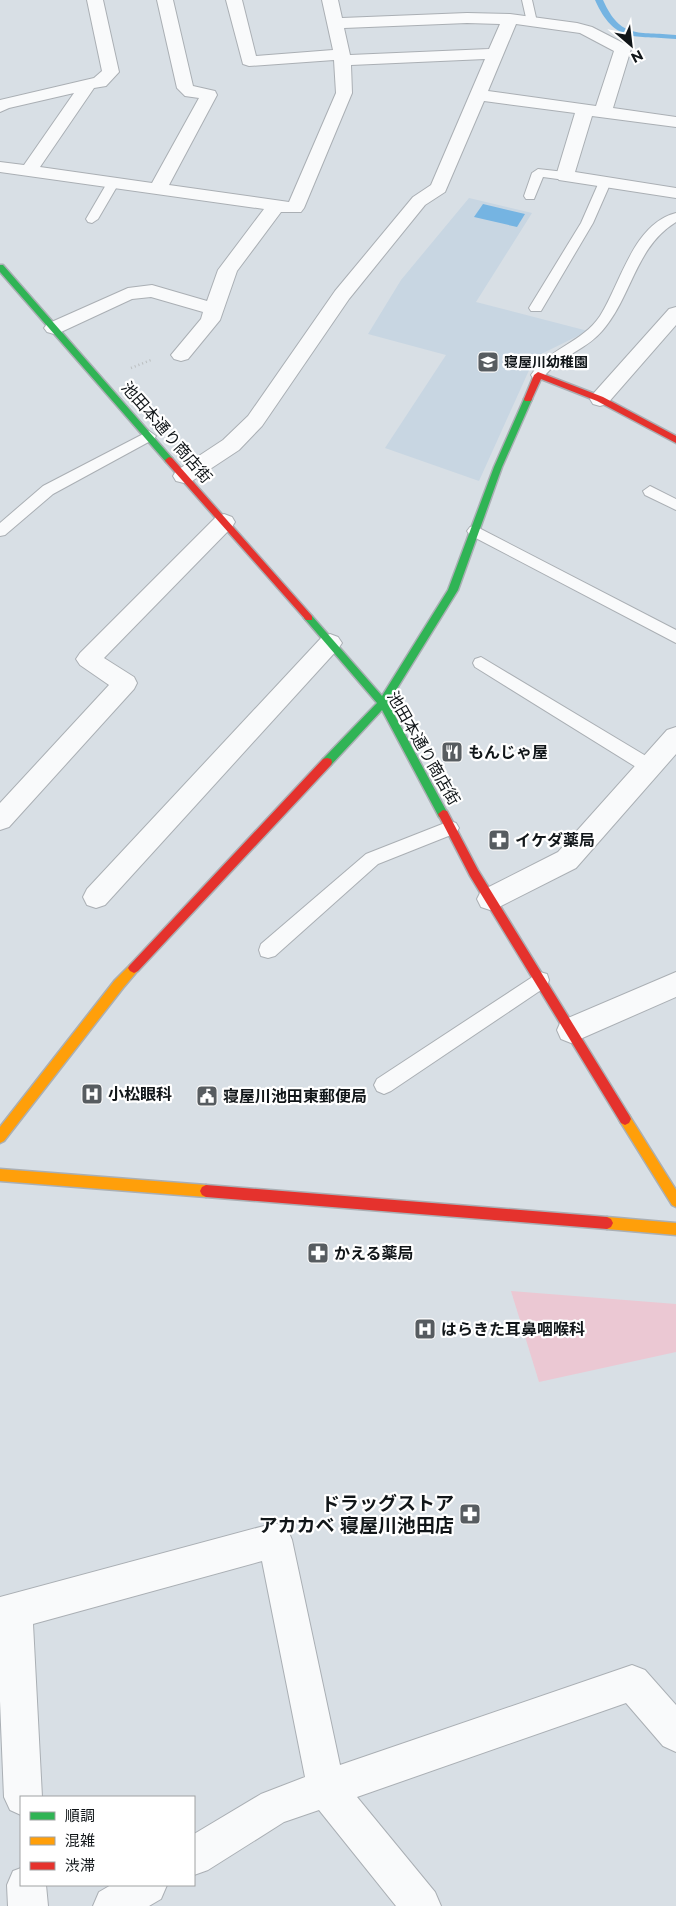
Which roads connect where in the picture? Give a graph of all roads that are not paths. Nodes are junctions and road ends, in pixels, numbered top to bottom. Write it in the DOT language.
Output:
graph roads {
  1 [pos="95,0"];
  2 [pos="165,0"];
  3 [pos="234,0"];
  4 [pos="330,0"];
  5 [pos="527,0"];
  6 [pos="510,20"];
  7 [pos="532,22"];
  8 [pos="336,24"];
  9 [pos="495,54"];
  10 [pos="342,57"];
  11 [pos="89,84"];
  12 [pos="478,95"];
  13 [pos="0,107"];
  14 [pos="585,110"];
  15 [pos="603,112"];
  16 [pos="676,122"];
  17 [pos="0,166"];
  18 [pos="29,170"];
  19 [pos="564,176"];
  20 [pos="113,182"];
  21 [pos="605,182"];
  22 [pos="158,189"];
  23 [pos="676,193"];
  24 [pos="530,196"];
  25 [pos="277,205"];
  26 [pos="676,217"];
  27 [pos="92,219"];
  28 [pos="0,267"];
  29 [pos="536,308"];
  30 [pos="214,309"];
  31 [pos="676,313"];
  32 [pos="54,328"];
  33 [pos="181,354"];
  34 [pos="538,375"];
  35 [pos="600,399"];
  36 [pos="150,436"];
  37 [pos="676,440"];
  38 [pos="184,476"];
  39 [pos="650,491"];
  40 [pos="676,506"];
  41 [pos="224,522"];
  42 [pos="475,530"];
  43 [pos="0,531"];
  44 [pos="676,637"];
  45 [pos="330,643"];
  46 [pos="481,663"];
  47 [pos="383,703"];
  48 [pos="676,738"];
  49 [pos="650,767"];
  50 [pos="0,820"];
  51 [pos="450,828"];
  52 [pos="96,897"];
  53 [pos="490,899"];
  54 [pos="268,950"];
  55 [pos="540,980"];
  56 [pos="676,984"];
  57 [pos="571,1030"];
  58 [pos="384,1085"];
  59 [pos="0,1137"];
  60 [pos="0,1175"];
  61 [pos="673,1191"];
  62 [pos="676,1228"];
  63 [pos="7,1613"];
  64 [pos="676,1733"];
  65 [pos="326,1789"];
  66 [pos="23,1796"];
  67 [pos="195,1855"];
  68 [pos="27,1886"];
  69 [pos="145,1886"];
  70 [pos="28,1906"];
  71 [pos="113,1906"];
  72 [pos="421,1906"];
  1 -- 11 [label="street"];
  2 -- 22 [label="street"];
  3 -- 10 [label="street"];
  4 -- 8 [label="street"];
  5 -- 7 [label="lane"];
  6 -- 7 [label="street"];
  6 -- 8 [label="street"];
  6 -- 9 [label="street"];
  7 -- 15 [label="street"];
  8 -- 10 [label="street"];
  9 -- 10 [label="street"];
  9 -- 12 [label="street"];
  10 -- 25 [label="street"];
  11 -- 13 [label="street"];
  11 -- 18 [label="street"];
  12 -- 14 [label="street"];
  12 -- 38 [label="street"];
  14 -- 15 [label="street"];
  14 -- 19 [label="street"];
  15 -- 16 [label="street"];
  17 -- 18 [label="street"];
  18 -- 20 [label="street"];
  19 -- 21 [label="street"];
  19 -- 24 [label="lane"];
  20 -- 22 [label="street"];
  20 -- 27 [label="lane"];
  21 -- 23 [label="street"];
  21 -- 29 [label="lane"];
  22 -- 25 [label="street"];
  25 -- 30 [label="street"];
  26 -- 34 [label="lane"];
  28 -- 32 [label="street, 池田本通り商店街"];
  30 -- 32 [label="street"];
  30 -- 33 [label="street"];
  31 -- 35 [label="street"];
  32 -- 36 [label="street, 池田本通り商店街"];
  34 -- 35 [label="street"];
  34 -- 42 [label="street"];
  35 -- 37 [label="street"];
  36 -- 38 [label="street, 池田本通り商店街"];
  36 -- 43 [label="lane"];
  38 -- 41 [label="street, 池田本通り商店街"];
  39 -- 40 [label="lane"];
  41 -- 45 [label="street, 池田本通り商店街"];
  41 -- 50 [label="street"];
  42 -- 44 [label="lane"];
  42 -- 47 [label="street"];
  45 -- 47 [label="street, 池田本通り商店街"];
  45 -- 52 [label="street"];
  46 -- 49 [label="lane"];
  47 -- 51 [label="street, 池田本通り商店街"];
  47 -- 59 [label="street"];
  48 -- 49 [label="street"];
  49 -- 53 [label="street"];
  51 -- 53 [label="street, 池田本通り商店街"];
  51 -- 54 [label="lane"];
  53 -- 55 [label="street, 池田本通り商店街"];
  55 -- 57 [label="street, 池田本通り商店街"];
  55 -- 58 [label="lane"];
  56 -- 57 [label="street"];
  57 -- 61 [label="street, 池田本通り商店街"];
  60 -- 62 [label="street"];
  63 -- 65 [label="street"];
  63 -- 66 [label="street"];
  64 -- 65 [label="street"];
  65 -- 67 [label="street"];
  65 -- 72 [label="street"];
  68 -- 70 [label="street"];
  69 -- 71 [label="street"];
}
